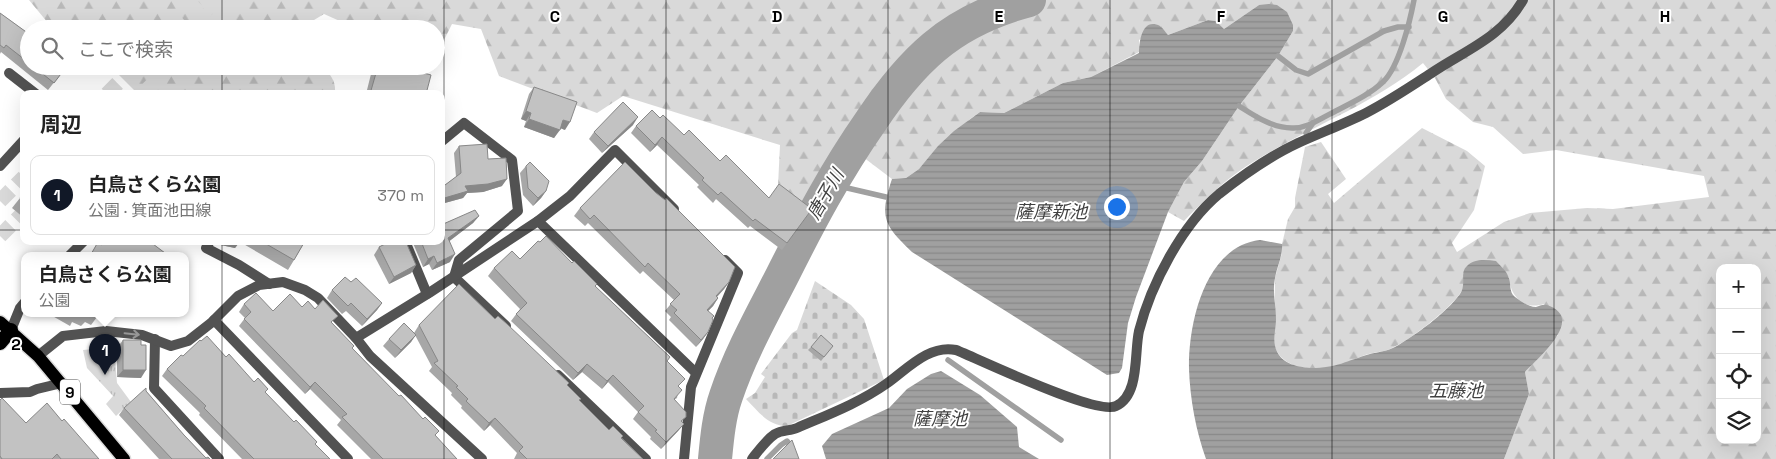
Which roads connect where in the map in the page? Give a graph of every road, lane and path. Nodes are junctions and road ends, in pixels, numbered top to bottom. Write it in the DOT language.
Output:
graph roads {
  1 [pos="1523,0"];
  2 [pos="9,73"];
  3 [pos="31,90"];
  4 [pos="445,139"];
  5 [pos="20,144"];
  6 [pos="0,166"];
  7 [pos="683,218"];
  8 [pos="538,220"];
  9 [pos="208,245"];
  10 [pos="407,245"];
  11 [pos="718,252"];
  12 [pos="454,276"];
  13 [pos="269,284"];
  14 [pos="427,294"];
  15 [pos="21,307"];
  16 [pos="214,320"];
  17 [pos="0,322"];
  18 [pos="11,330"];
  19 [pos="511,331"];
  20 [pos="356,338"];
  21 [pos="154,339"];
  22 [pos="0,343"];
  23 [pos="38,356"];
  24 [pos="554,371"];
  25 [pos="696,373"];
  26 [pos="62,382"];
  27 [pos="0,393"];
  28 [pos="124,459"];
  29 [pos="219,459"];
  30 [pos="348,459"];
  31 [pos="482,459"];
  32 [pos="646,459"];
  33 [pos="684,459"];
  34 [pos="752,459"];
  1 -- 34 [label="street"];
  2 -- 3 [label="street"];
  4 -- 12 [label="street"];
  5 -- 6 [label="street"];
  7 -- 8 [label="street"];
  8 -- 12 [label="street"];
  8 -- 25 [label="street"];
  9 -- 13 [label="street"];
  10 -- 14 [label="street"];
  11 -- 25 [label="street"];
  12 -- 14 [label="street"];
  12 -- 19 [label="street"];
  13 -- 16 [label="street"];
  13 -- 20 [label="street"];
  14 -- 20 [label="street"];
  15 -- 18 [label="street"];
  16 -- 21 [label="street"];
  16 -- 30 [label="street"];
  17 -- 18 [label="main road, 9"];
  18 -- 22 [label="highway"];
  18 -- 23 [label="main road, 9"];
  20 -- 31 [label="street"];
  23 -- 21 [label="street, one-way"];
  21 -- 29 [label="street"];
  23 -- 26 [label="main road, 9"];
  24 -- 32 [label="street"];
  25 -- 33 [label="street"];
  26 -- 27 [label="street"];
  26 -- 28 [label="main road, 9"];
}
